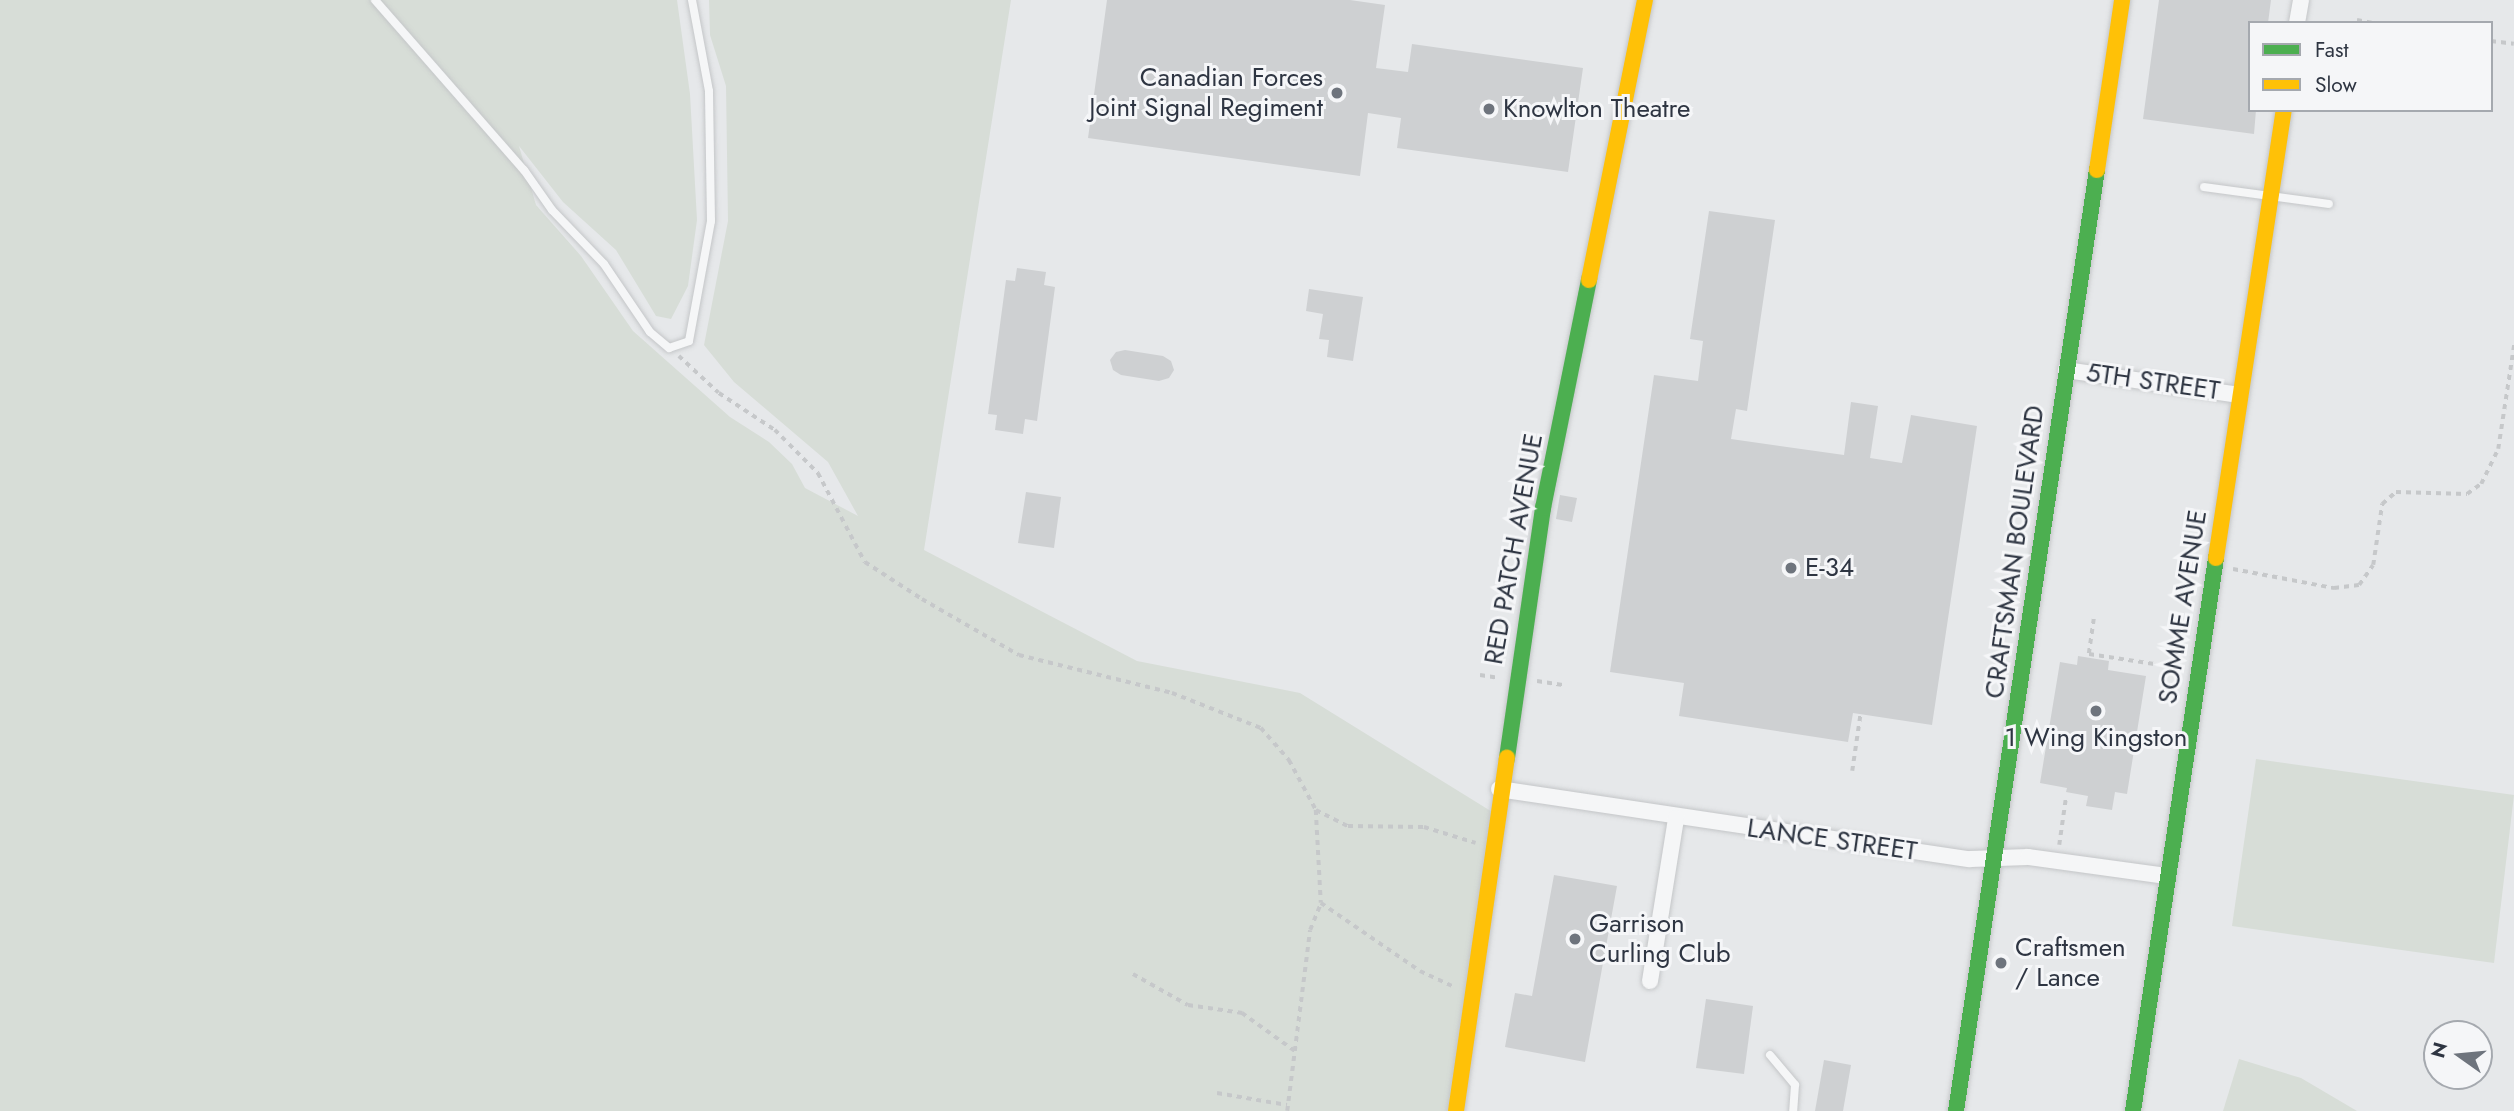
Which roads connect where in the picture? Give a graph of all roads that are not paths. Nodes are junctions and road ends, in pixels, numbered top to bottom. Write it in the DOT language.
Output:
graph roads {
  1 [pos="375,0"];
  2 [pos="692,0"];
  3 [pos="1645,0"];
  4 [pos="2122,0"];
  5 [pos="2301,0"];
  6 [pos="2297,21"];
  7 [pos="2284,112"];
  8 [pos="2204,187"];
  9 [pos="2271,196"];
  10 [pos="2329,204"];
  11 [pos="2066,370"];
  12 [pos="2240,395"];
  13 [pos="1499,789"];
  14 [pos="1676,818"];
  15 [pos="1995,859"];
  16 [pos="2166,876"];
  17 [pos="1650,981"];
  18 [pos="1770,1055"];
  19 [pos="1456,1111"];
  20 [pos="1793,1111"];
  21 [pos="1956,1111"];
  22 [pos="2133,1111"];
  1 -- 2 [label="lane"];
  3 -- 13 [label="street, RED PATCH AVENUE"];
  4 -- 11 [label="street, CRAFTSMAN BOULEVARD"];
  5 -- 6 [label="street"];
  7 -- 9 [label="street, SOMME AVENUE"];
  8 -- 9 [label="lane"];
  9 -- 10 [label="lane"];
  9 -- 12 [label="street, SOMME AVENUE"];
  11 -- 12 [label="street, 5TH STREET"];
  11 -- 15 [label="street, CRAFTSMAN BOULEVARD"];
  12 -- 16 [label="street, SOMME AVENUE"];
  13 -- 14 [label="street, LANCE STREET"];
  13 -- 19 [label="street, RED PATCH AVENUE"];
  14 -- 15 [label="street, LANCE STREET"];
  14 -- 17 [label="street"];
  15 -- 16 [label="street, LANCE STREET"];
  15 -- 21 [label="street, CRAFTSMAN BOULEVARD"];
  16 -- 22 [label="street, SOMME AVENUE"];
  18 -- 20 [label="lane"];
}
